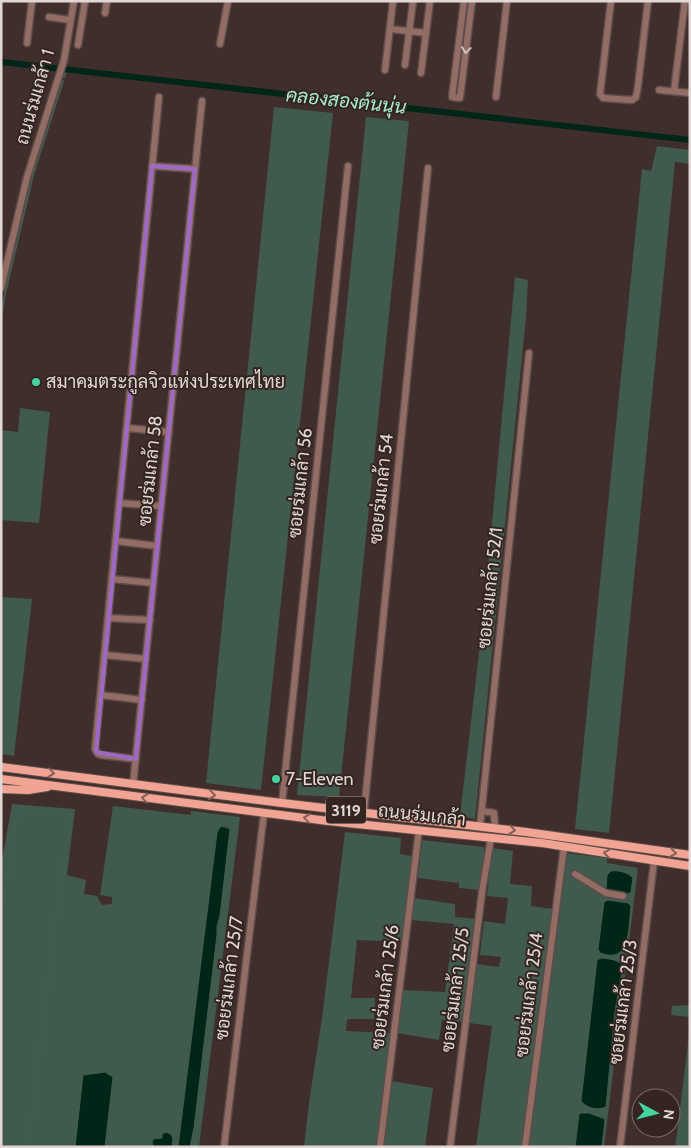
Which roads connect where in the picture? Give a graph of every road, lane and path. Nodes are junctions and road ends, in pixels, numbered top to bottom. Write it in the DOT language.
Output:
graph roads {
  1 [pos="32,1"];
  2 [pos="73,1"];
  3 [pos="84,1"];
  4 [pos="106,1"];
  5 [pos="228,1"];
  6 [pos="394,1"];
  7 [pos="413,1"];
  8 [pos="430,1"];
  9 [pos="464,1"];
  10 [pos="472,1"];
  11 [pos="507,1"];
  12 [pos="611,1"];
  13 [pos="648,1"];
  14 [pos="685,1"];
  15 [pos="105,13"];
  16 [pos="49,18"];
  17 [pos="70,24"];
  18 [pos="81,29"];
  19 [pos="390,29"];
  20 [pos="409,32"];
  21 [pos="426,33"];
  22 [pos="27,43"];
  23 [pos="220,44"];
  24 [pos="78,46"];
  25 [pos="405,66"];
  26 [pos="385,70"];
  27 [pos="421,73"];
  28 [pos="659,90"];
  29 [pos="674,91"];
  30 [pos="690,93"];
  31 [pos="158,97"];
  32 [pos="496,97"];
  33 [pos="202,101"];
  34 [pos="152,166"];
  35 [pos="348,166"];
  36 [pos="428,168"];
  37 [pos="195,169"];
  38 [pos="1,288"];
  39 [pos="528,353"];
  40 [pos="127,428"];
  41 [pos="169,432"];
  42 [pos="120,503"];
  43 [pos="161,506"];
  44 [pos="116,541"];
  45 [pos="157,546"];
  46 [pos="112,579"];
  47 [pos="154,583"];
  48 [pos="108,618"];
  49 [pos="150,620"];
  50 [pos="105,655"];
  51 [pos="146,659"];
  52 [pos="101,695"];
  53 [pos="142,700"];
  54 [pos="136,759"];
  55 [pos="1,762"];
  56 [pos="1,767"];
  57 [pos="13,769"];
  58 [pos="1,779"];
  59 [pos="133,785"];
  60 [pos="59,786"];
  61 [pos="1,789"];
  62 [pos="282,804"];
  63 [pos="482,811"];
  64 [pos="364,812"];
  65 [pos="264,813"];
  66 [pos="480,826"];
  67 [pos="494,828"];
  68 [pos="419,830"];
  69 [pos="491,838"];
  70 [pos="564,847"];
  71 [pos="690,855"];
  72 [pos="654,861"];
  73 [pos="690,866"];
  74 [pos="575,874"];
  75 [pos="623,896"];
  76 [pos="224,1147"];
  77 [pos="380,1147"];
  78 [pos="450,1147"];
  79 [pos="525,1147"];
  80 [pos="620,1147"];
  1 -- 22 [label="street"];
  2 -- 17 [label="street, ถนนร่มเกล้า 1"];
  3 -- 18 [label="street"];
  4 -- 15 [label="street"];
  5 -- 23 [label="street"];
  6 -- 19 [label="street"];
  7 -- 20 [label="street"];
  8 -- 21 [label="street"];
  10 -- 9 [label="street, one-way"];
  11 -- 32 [label="street"];
  12 -- 13 [label="street"];
  14 -- 29 [label="street"];
  16 -- 17 [label="street"];
  17 -- 18 [label="street"];
  17 -- 38 [label="street, ถนนร่มเกล้า 1"];
  18 -- 24 [label="street"];
  19 -- 20 [label="street"];
  19 -- 26 [label="street"];
  20 -- 21 [label="street"];
  20 -- 25 [label="street"];
  21 -- 27 [label="street"];
  28 -- 29 [label="street"];
  29 -- 30 [label="street"];
  31 -- 34 [label="street"];
  33 -- 37 [label="street, ซอยร่มเกล้า 58"];
  34 -- 37 [label="street"];
  34 -- 40 [label="street"];
  35 -- 62 [label="street, ซอยร่มเกล้า 56"];
  36 -- 64 [label="street, ซอยร่มเกล้า 54"];
  37 -- 41 [label="street, ซอยร่มเกล้า 58"];
  39 -- 63 [label="street, ซอยร่มเกล้า 52/1"];
  40 -- 41 [label="street"];
  40 -- 42 [label="street"];
  41 -- 43 [label="street, ซอยร่มเกล้า 58"];
  42 -- 43 [label="street"];
  42 -- 44 [label="street"];
  43 -- 45 [label="street, ซอยร่มเกล้า 58"];
  44 -- 45 [label="street"];
  44 -- 46 [label="street"];
  45 -- 47 [label="street, ซอยร่มเกล้า 58"];
  46 -- 47 [label="street"];
  46 -- 48 [label="street"];
  47 -- 49 [label="street, ซอยร่มเกล้า 58"];
  48 -- 49 [label="street"];
  48 -- 50 [label="street"];
  49 -- 51 [label="street, ซอยร่มเกล้า 58"];
  50 -- 51 [label="street"];
  50 -- 52 [label="street"];
  51 -- 53 [label="street, ซอยร่มเกล้า 58"];
  52 -- 53 [label="street"];
  52 -- 54 [label="street"];
  53 -- 54 [label="street, ซอยร่มเกล้า 58"];
  54 -- 59 [label="street, ซอยร่มเกล้า 58"];
  55 -- 57 [label="main road"];
  56 -- 57 [label="main road, ถนนร่มเกล้า / 3119"];
  57 -- 59 [label="main road, ถนนร่มเกล้า / 3119, one-way"];
  58 -- 60 [label="main road, ถนนร่มเกล้า / 3119"];
  59 -- 62 [label="main road, ถนนร่มเกล้า / 3119, one-way"];
  60 -- 61 [label="main road"];
  65 -- 60 [label="main road, ถนนร่มเกล้า / 3119, one-way"];
  62 -- 64 [label="main road, ถนนร่มเกล้า / 3119"];
  63 -- 66 [label="street, ซอยร่มเกล้า 52/1"];
  63 -- 67 [label="street"];
  64 -- 66 [label="main road, ถนนร่มเกล้า / 3119"];
  68 -- 65 [label="main road, ถนนร่มเกล้า / 3119, one-way"];
  65 -- 76 [label="street, ซอยร่มเกล้า 25/7"];
  66 -- 67 [label="main road, ถนนร่มเกล้า / 3119"];
  67 -- 71 [label="main road, ถนนร่มเกล้า / 3119, one-way"];
  68 -- 69 [label="main road, ถนนร่มเกล้า / 3119"];
  68 -- 77 [label="street, ซอยร่มเกล้า 25/6"];
  69 -- 70 [label="main road, ถนนร่มเกล้า / 3119"];
  69 -- 78 [label="street, ซอยร่มเกล้า 25/5"];
  72 -- 70 [label="main road, ถนนร่มเกล้า / 3119, one-way"];
  70 -- 79 [label="street, ซอยร่มเกล้า 25/4"];
  72 -- 73 [label="main road, ถนนร่มเกล้า / 3119"];
  72 -- 80 [label="street, ซอยร่มเกล้า 25/3"];
  74 -- 75 [label="street"];
}
